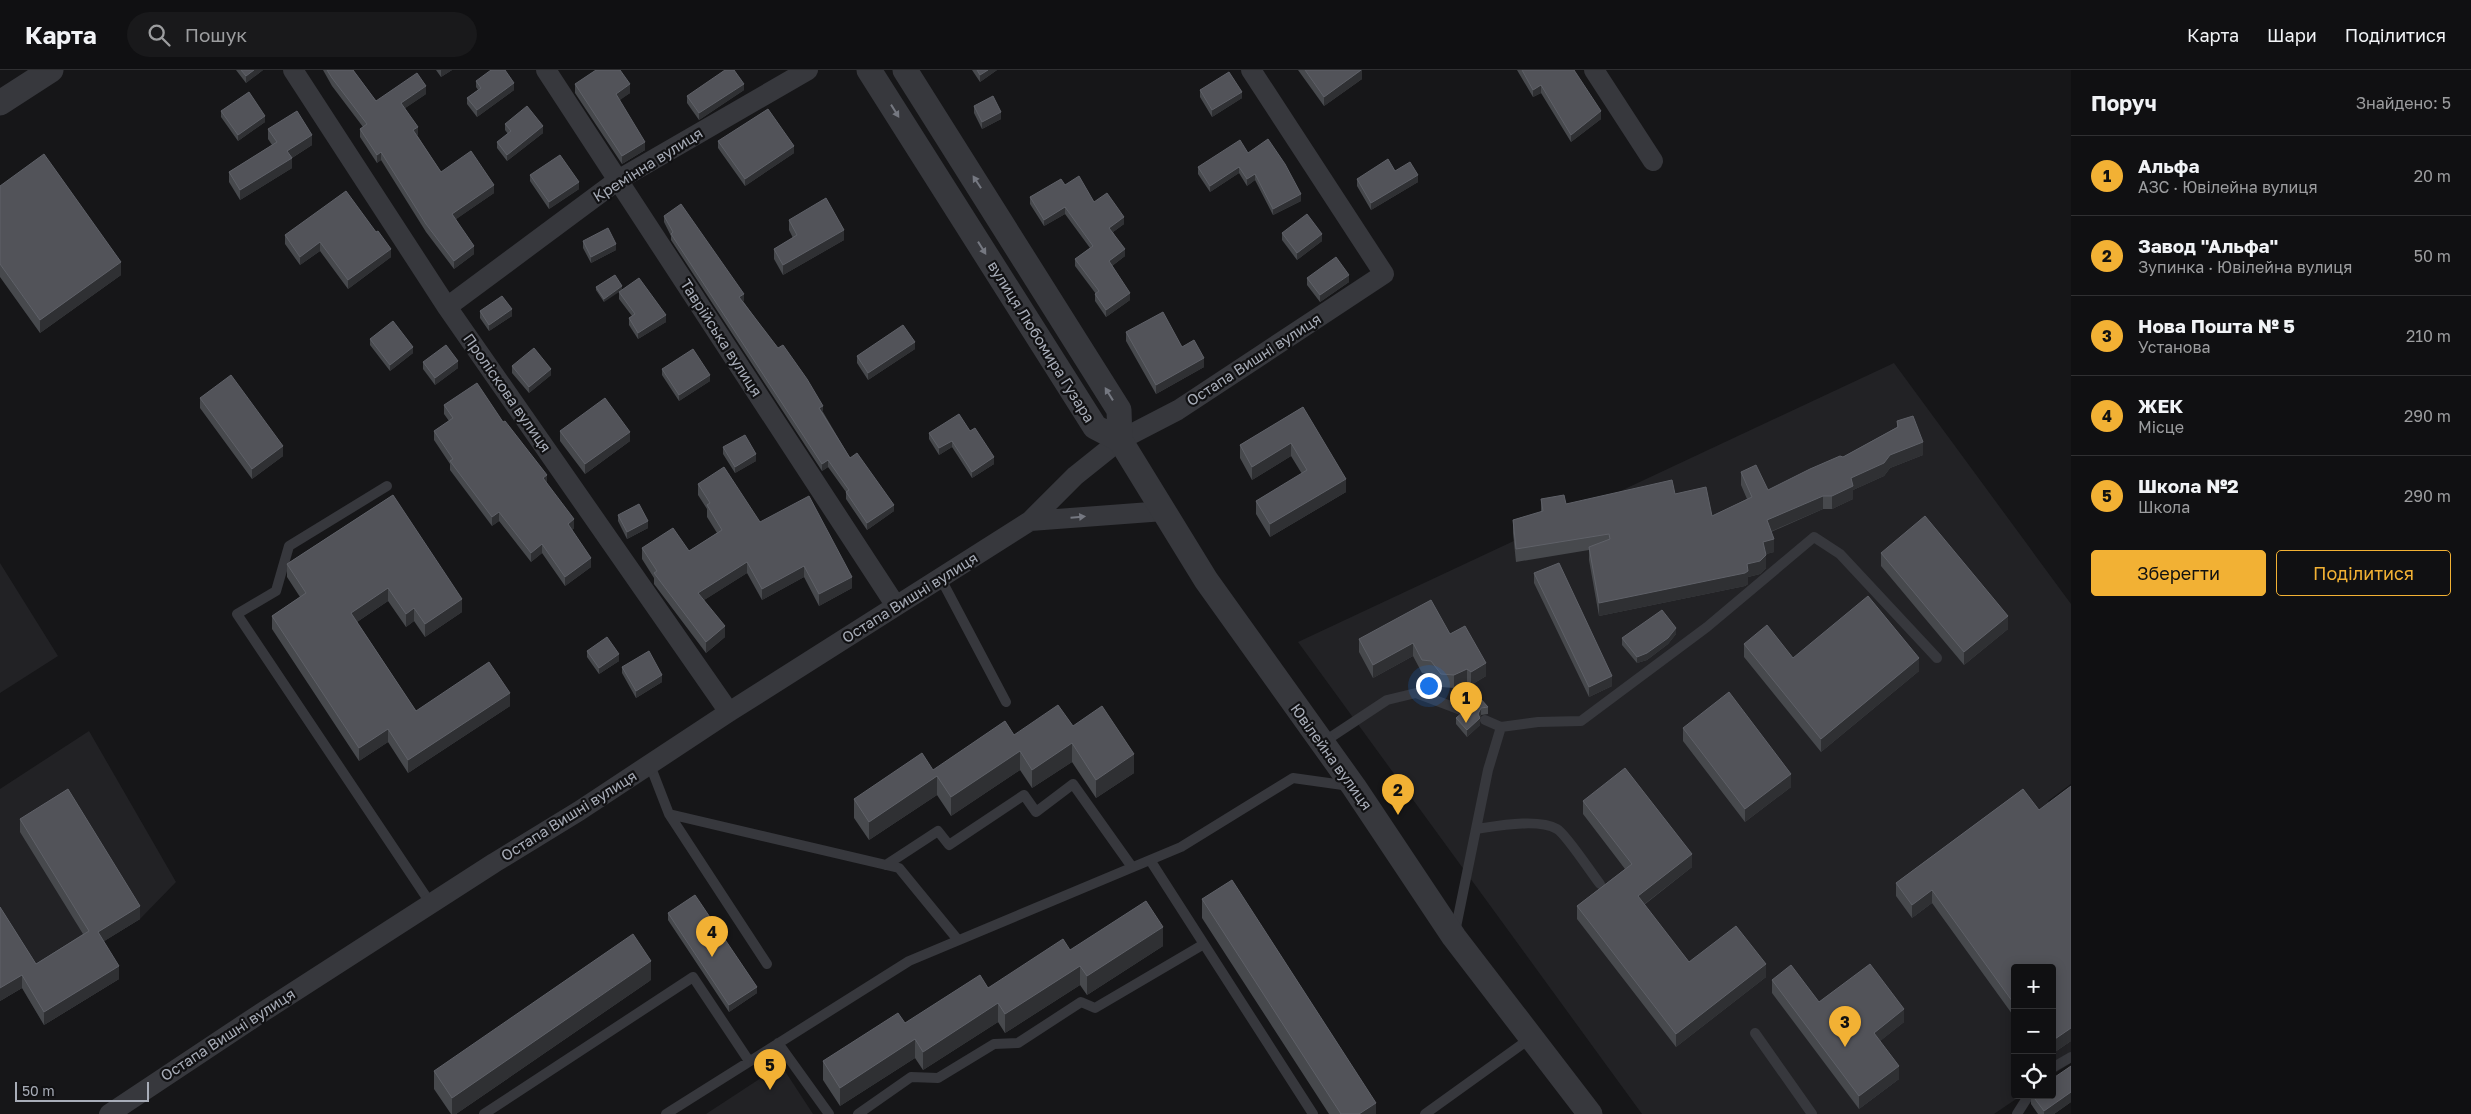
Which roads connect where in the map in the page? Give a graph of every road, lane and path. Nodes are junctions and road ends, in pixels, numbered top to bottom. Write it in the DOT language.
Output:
graph roads {
  1 [pos="51,70"];
  2 [pos="292,70"];
  3 [pos="546,70"];
  4 [pos="808,70"];
  5 [pos="868,70"];
  6 [pos="905,70"];
  7 [pos="1252,70"];
  8 [pos="1594,70"];
  9 [pos="781,77"];
  10 [pos="0,103"];
  11 [pos="1653,161"];
  12 [pos="618,180"];
  13 [pos="447,307"];
  14 [pos="1120,440"];
  15 [pos="387,486"];
  16 [pos="1164,511"];
  17 [pos="1030,521"];
  18 [pos="941,579"];
  19 [pos="896,606"];
  20 [pos="1937,658"];
  21 [pos="1006,702"];
  22 [pos="729,712"];
  23 [pos="1469,713"];
  24 [pos="1485,720"];
  25 [pos="1501,727"];
  26 [pos="1322,743"];
  27 [pos="650,765"];
  28 [pos="1354,787"];
  29 [pos="668,814"];
  30 [pos="1476,829"];
  31 [pos="1150,860"];
  32 [pos="886,865"];
  33 [pos="1132,868"];
  34 [pos="1600,884"];
  35 [pos="431,904"];
  36 [pos="1454,936"];
  37 [pos="958,940"];
  38 [pos="1204,944"];
  39 [pos="767,964"];
  40 [pos="1755,1033"];
  41 [pos="1532,1037"];
  42 [pos="778,1043"];
  43 [pos="2071,1057"];
  44 [pos="750,1061"];
  45 [pos="2056,1066"];
  46 [pos="2027,1099"];
  47 [pos="110,1114"];
  48 [pos="484,1114"];
  49 [pos="666,1114"];
  50 [pos="829,1114"];
  51 [pos="858,1114"];
  52 [pos="1313,1114"];
  53 [pos="1425,1114"];
  54 [pos="1590,1114"];
  55 [pos="1812,1114"];
  56 [pos="2018,1114"];
  1 -- 10 [label="street"];
  2 -- 13 [label="street, Проліскова вулиця"];
  3 -- 12 [label="street, Таврійська вулиця"];
  4 -- 9 [label="street, Кремінна вулиця"];
  5 -- 14 [label="street, вулиця Любомира Гузара, one-way"];
  14 -- 6 [label="street, вулиця Любомира Гузара, one-way"];
  7 -- 14 [label="street, Остапа Вишні вулиця"];
  8 -- 11 [label="street"];
  9 -- 12 [label="street, Кремінна вулиця"];
  12 -- 13 [label="street, Кремінна вулиця"];
  12 -- 19 [label="street, Таврійська вулиця"];
  13 -- 22 [label="street, Проліскова вулиця"];
  14 -- 16 [label="street, Ювілейна вулиця"];
  14 -- 17 [label="street, Остапа Вишні вулиця"];
  15 -- 35 [label="lane"];
  17 -- 16 [label="street, one-way"];
  16 -- 26 [label="street, Ювілейна вулиця"];
  17 -- 18 [label="street, Остапа Вишні вулиця"];
  18 -- 19 [label="street, Остапа Вишні вулиця"];
  18 -- 21 [label="lane"];
  19 -- 22 [label="street, Остапа Вишні вулиця"];
  20 -- 25 [label="lane"];
  22 -- 27 [label="street, Остапа Вишні вулиця"];
  23 -- 26 [label="lane"];
  24 -- 25 [label="lane"];
  25 -- 30 [label="lane"];
  26 -- 28 [label="street, Ювілейна вулиця"];
  27 -- 29 [label="lane"];
  27 -- 35 [label="street, Остапа Вишні вулиця"];
  28 -- 31 [label="lane"];
  28 -- 36 [label="street, Ювілейна вулиця"];
  29 -- 32 [label="lane"];
  29 -- 39 [label="lane"];
  30 -- 34 [label="lane"];
  30 -- 36 [label="lane"];
  31 -- 33 [label="lane"];
  31 -- 38 [label="lane"];
  32 -- 33 [label="lane"];
  32 -- 37 [label="lane"];
  33 -- 37 [label="lane"];
  35 -- 47 [label="street, Остапа Вишні вулиця"];
  36 -- 41 [label="street, Ювілейна вулиця"];
  37 -- 42 [label="lane"];
  38 -- 51 [label="lane"];
  38 -- 52 [label="lane"];
  40 -- 55 [label="lane"];
  41 -- 53 [label="lane"];
  41 -- 54 [label="street, Ювілейна вулиця"];
  42 -- 44 [label="lane"];
  42 -- 50 [label="lane"];
  43 -- 45 [label="lane"];
  44 -- 48 [label="lane"];
  44 -- 49 [label="lane"];
  46 -- 56 [label="lane"];
}
